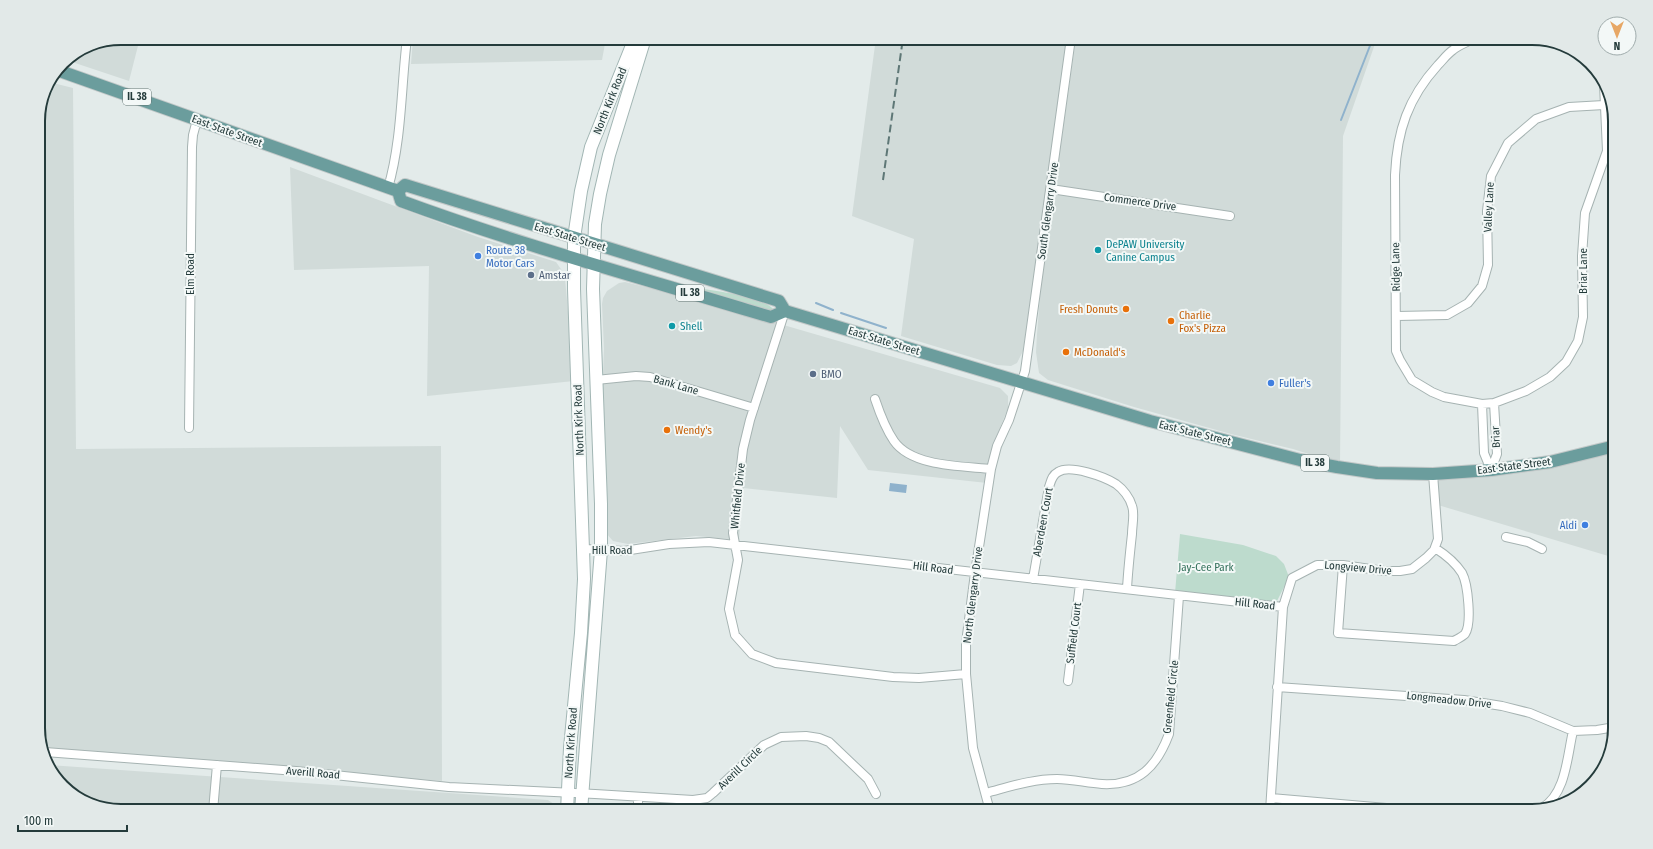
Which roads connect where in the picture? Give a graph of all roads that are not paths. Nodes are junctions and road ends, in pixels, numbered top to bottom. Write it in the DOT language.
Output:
graph roads {
  1 [pos="406,45"];
  2 [pos="637,45"];
  3 [pos="638,45"];
  4 [pos="1070,45"];
  5 [pos="1462,45"];
  6 [pos="63,72"];
  7 [pos="1604,97"];
  8 [pos="1604,105"];
  9 [pos="197,120"];
  10 [pos="1608,131"];
  11 [pos="1608,158"];
  12 [pos="1051,189"];
  13 [pos="393,190"];
  14 [pos="1230,216"];
  15 [pos="574,238"];
  16 [pos="594,244"];
  17 [pos="574,258"];
  18 [pos="594,264"];
  19 [pos="785,311"];
  20 [pos="1397,316"];
  21 [pos="596,380"];
  22 [pos="1022,383"];
  23 [pos="875,399"];
  24 [pos="1494,403"];
  25 [pos="1482,404"];
  26 [pos="754,408"];
  27 [pos="189,428"];
  28 [pos="1608,448"];
  29 [pos="992,470"];
  30 [pos="1490,470"];
  31 [pos="1433,474"];
  32 [pos="1506,537"];
  33 [pos="735,544"];
  34 [pos="1435,548"];
  35 [pos="1542,549"];
  36 [pos="584,550"];
  37 [pos="601,550"];
  38 [pos="1343,565"];
  39 [pos="974,573"];
  40 [pos="1033,579"];
  41 [pos="1080,584"];
  42 [pos="1127,589"];
  43 [pos="1179,596"];
  44 [pos="1283,607"];
  45 [pos="966,674"];
  46 [pos="1068,682"];
  47 [pos="1277,687"];
  48 [pos="1608,728"];
  49 [pos="1573,731"];
  50 [pos="49,752"];
  51 [pos="217,765"];
  52 [pos="568,793"];
  53 [pos="581,793"];
  54 [pos="986,793"];
  55 [pos="876,794"];
  56 [pos="638,797"];
  57 [pos="1272,798"];
  58 [pos="1552,801"];
  59 [pos="214,804"];
  60 [pos="567,804"];
  61 [pos="581,804"];
  62 [pos="638,804"];
  63 [pos="988,804"];
  64 [pos="1271,804"];
  65 [pos="1341,804"];
  1 -- 13 [label="street"];
  2 -- 15 [label="main road, North Kirk Road"];
  3 -- 16 [label="main road, North Kirk Road"];
  4 -- 12 [label="street, South Glengarry Drive"];
  5 -- 20 [label="street, Ridge Lane"];
  6 -- 9 [label="main road, East State Street / IL 38"];
  7 -- 8 [label="street, Briar Lane"];
  8 -- 10 [label="street, Briar Lane"];
  8 -- 20 [label="street, Valley Lane"];
  9 -- 13 [label="main road, East State Street / IL 38"];
  9 -- 27 [label="street, Elm Road"];
  11 -- 24 [label="street, Briar Lane"];
  12 -- 14 [label="street, Commerce Drive"];
  12 -- 22 [label="street, South Glengarry Drive"];
  13 -- 15 [label="main road, East State Street / IL 38"];
  13 -- 17 [label="main road, East State Street / IL 38"];
  15 -- 16 [label="main road, East State Street / IL 38"];
  15 -- 17 [label="main road, North Kirk Road"];
  16 -- 18 [label="main road, North Kirk Road"];
  16 -- 19 [label="main road, East State Street / IL 38"];
  17 -- 18 [label="main road, East State Street / IL 38"];
  17 -- 36 [label="main road, North Kirk Road"];
  18 -- 19 [label="main road, East State Street / IL 38"];
  18 -- 21 [label="main road, North Kirk Road"];
  19 -- 22 [label="main road, East State Street / IL 38"];
  19 -- 26 [label="street, Whitfield Drive"];
  20 -- 25 [label="street, Ridge Lane"];
  21 -- 26 [label="street, Bank Lane"];
  21 -- 37 [label="main road, North Kirk Road"];
  22 -- 29 [label="street, North Glengarry Drive"];
  22 -- 31 [label="main road, East State Street / IL 38"];
  23 -- 29 [label="street"];
  24 -- 25 [label="street, Briar Lane"];
  24 -- 30 [label="street, Briar"];
  25 -- 30 [label="street"];
  26 -- 33 [label="street, Whitfield Drive"];
  28 -- 30 [label="main road, East State Street / IL 38"];
  29 -- 39 [label="street, North Glengarry Drive"];
  30 -- 31 [label="main road, East State Street / IL 38"];
  31 -- 34 [label="street"];
  32 -- 35 [label="street"];
  33 -- 37 [label="street, Hill Road"];
  33 -- 39 [label="street, Hill Road"];
  33 -- 45 [label="street, Whitfield Drive"];
  34 -- 38 [label="street, Longview Drive"];
  34 -- 38 [label="street"];
  36 -- 37 [label="street, Hill Road"];
  36 -- 52 [label="main road, North Kirk Road"];
  37 -- 53 [label="main road, North Kirk Road"];
  38 -- 44 [label="street, Longview Drive"];
  39 -- 40 [label="street, Hill Road"];
  39 -- 45 [label="street, North Glengarry Drive"];
  40 -- 41 [label="street, Hill Road"];
  40 -- 42 [label="street, Aberdeen Court"];
  41 -- 42 [label="street, Hill Road"];
  41 -- 46 [label="street, Suffield Court"];
  42 -- 43 [label="street, Hill Road"];
  43 -- 44 [label="street, Hill Road"];
  43 -- 54 [label="street, Greenfield Circle"];
  44 -- 47 [label="street, Longview Drive"];
  45 -- 54 [label="street, North Glengarry Drive"];
  47 -- 49 [label="street, Longmeadow Drive"];
  47 -- 57 [label="street, Longview Drive"];
  48 -- 49 [label="street, Longmeadow Drive"];
  49 -- 58 [label="street"];
  50 -- 51 [label="street, Averill Road"];
  51 -- 52 [label="street, Averill Road"];
  51 -- 59 [label="street"];
  52 -- 53 [label="street, Averill Road"];
  52 -- 60 [label="main road, North Kirk Road"];
  53 -- 56 [label="street, Averill Circle"];
  53 -- 61 [label="main road, North Kirk Road"];
  54 -- 63 [label="street, North Glengarry Drive"];
  55 -- 56 [label="street, Averill Circle"];
  56 -- 62 [label="street"];
  57 -- 64 [label="street, Longview Drive"];
  57 -- 65 [label="street"];
}
